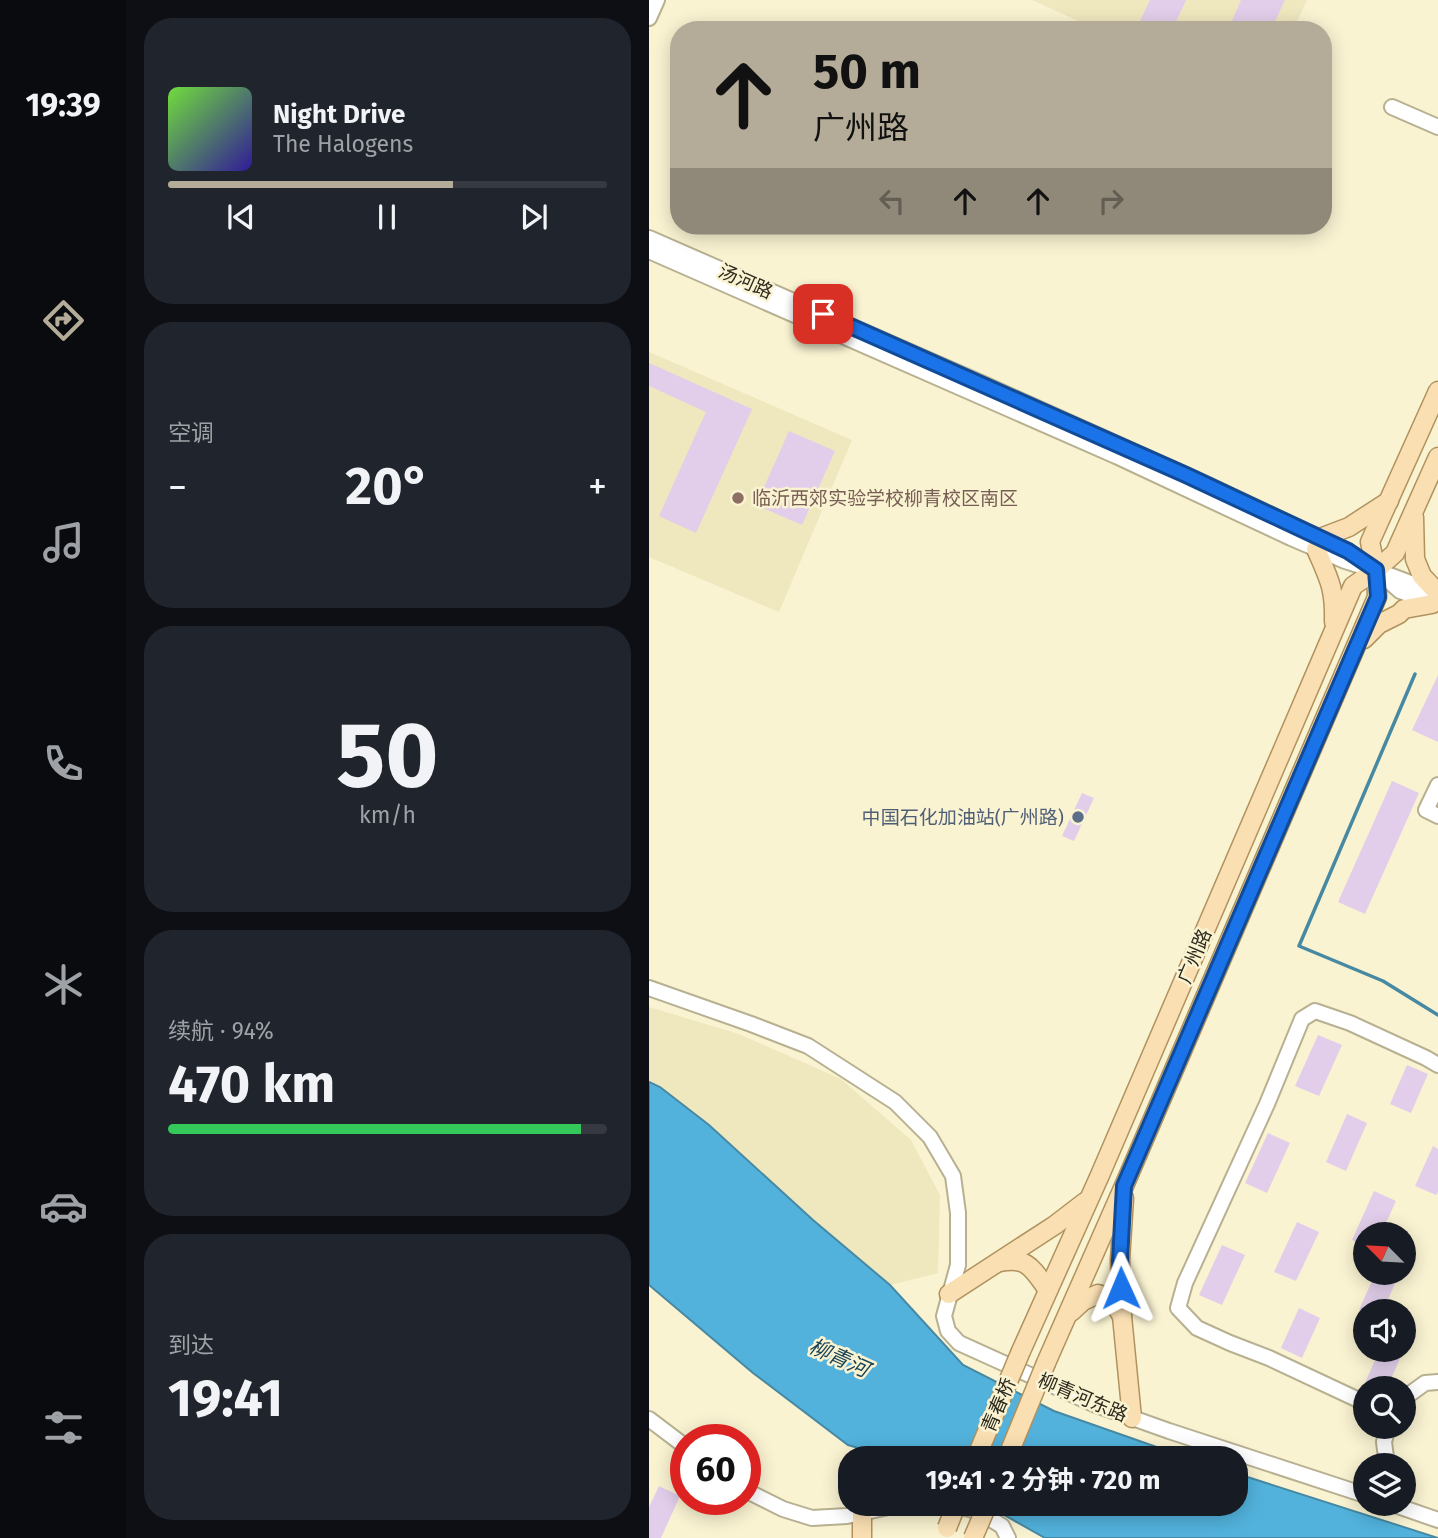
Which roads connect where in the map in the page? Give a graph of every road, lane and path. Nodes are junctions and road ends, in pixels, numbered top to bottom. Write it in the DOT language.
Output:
graph roads {
  1 [pos="657,0"];
  2 [pos="649,18"];
  3 [pos="1392,107"];
  4 [pos="1438,127"];
  5 [pos="649,238"];
  6 [pos="649,251"];
  7 [pos="1438,391"];
  8 [pos="1438,457"];
  9 [pos="1389,501"];
  10 [pos="1413,512"];
  11 [pos="1318,543"];
  12 [pos="1376,570"];
  13 [pos="1436,599"];
  14 [pos="1334,631"];
  15 [pos="1356,646"];
  16 [pos="1438,785"];
  17 [pos="1438,816"];
  18 [pos="649,988"];
  19 [pos="1438,1065"];
  20 [pos="1124,1186"];
  21 [pos="1089,1200"];
  22 [pos="1000,1262"];
  23 [pos="1048,1290"];
  24 [pos="949,1294"];
  25 [pos="1122,1316"];
  26 [pos="1067,1317"];
  27 [pos="1021,1352"];
  28 [pos="1046,1363"];
  29 [pos="1438,1382"];
  30 [pos="1416,1390"];
  31 [pos="1353,1397"];
  32 [pos="1132,1418"];
  33 [pos="649,1419"];
  34 [pos="670,1435"];
  35 [pos="981,1446"];
  36 [pos="1012,1446"];
  37 [pos="1353,1491"];
  38 [pos="761,1498"];
  39 [pos="1416,1512"];
  40 [pos="838,1515"];
  41 [pos="862,1516"];
  42 [pos="952,1516"];
  43 [pos="982,1516"];
  44 [pos="985,1516"];
  45 [pos="1438,1520"];
  46 [pos="945,1533"];
  47 [pos="862,1538"];
  48 [pos="973,1538"];
  49 [pos="1008,1538"];
  1 -- 2 [label="street"];
  3 -- 4 [label="street"];
  5 -- 11 [label="street, 汤河路"];
  6 -- 11 [label="street, 汤河路"];
  7 -- 9 [label="main road, 广州路"];
  8 -- 10 [label="main road, 广州路"];
  9 -- 11 [label="main road"];
  9 -- 12 [label="main road, 广州路"];
  10 -- 12 [label="main road, 广州路"];
  10 -- 13 [label="main road"];
  11 -- 12 [label="street, 汤河路"];
  11 -- 14 [label="main road"];
  12 -- 13 [label="street, 汤河路"];
  12 -- 14 [label="main road, 广州路"];
  12 -- 15 [label="main road, 广州路"];
  13 -- 15 [label="main road"];
  14 -- 21 [label="main road, 广州路"];
  15 -- 20 [label="main road, 广州路"];
  16 -- 17 [label="street"];
  18 -- 24 [label="street, 柳青河东路"];
  19 -- 31 [label="street"];
  20 -- 25 [label="main road"];
  20 -- 26 [label="main road, 广州路"];
  21 -- 22 [label="main road"];
  21 -- 23 [label="main road, 广州路"];
  22 -- 23 [label="main road"];
  22 -- 24 [label="main road"];
  23 -- 27 [label="main road, 广州路"];
  24 -- 32 [label="street, 柳青河东路"];
  25 -- 26 [label="main road"];
  25 -- 32 [label="main road"];
  26 -- 28 [label="main road, 广州路"];
  27 -- 35 [label="main road, 青春桥, bridge"];
  28 -- 36 [label="main road, 青春桥, bridge"];
  29 -- 30 [label="street"];
  32 -- 37 [label="street, 柳青河东路"];
  33 -- 34 [label="street"];
  38 -- 40 [label="street"];
  39 -- 45 [label="street"];
  41 -- 47 [label="main road"];
  42 -- 46 [label="main road, bridge"];
  43 -- 48 [label="main road, bridge"];
  44 -- 49 [label="street"];
}
